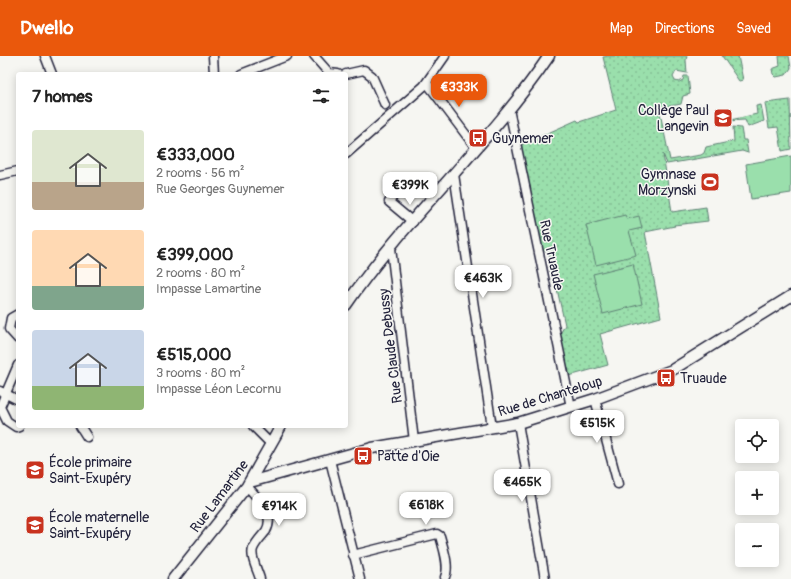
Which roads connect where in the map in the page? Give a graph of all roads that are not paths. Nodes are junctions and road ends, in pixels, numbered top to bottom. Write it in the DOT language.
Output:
graph roads {
  1 [pos="45,56"];
  2 [pos="213,56"];
  3 [pos="287,56"];
  4 [pos="314,56"];
  5 [pos="321,56"];
  6 [pos="445,56"];
  7 [pos="548,56"];
  8 [pos="323,67"];
  9 [pos="51,72"];
  10 [pos="214,72"];
  11 [pos="247,72"];
  12 [pos="328,72"];
  13 [pos="348,74"];
  14 [pos="427,82"];
  15 [pos="385,105"];
  16 [pos="509,109"];
  17 [pos="476,148"];
  18 [pos="348,152"];
  19 [pos="16,173"];
  20 [pos="454,174"];
  21 [pos="0,175"];
  22 [pos="397,191"];
  23 [pos="413,222"];
  24 [pos="391,248"];
  25 [pos="791,296"];
  26 [pos="348,302"];
  27 [pos="16,315"];
  28 [pos="16,337"];
  29 [pos="16,369"];
  30 [pos="3,392"];
  31 [pos="595,398"];
  32 [pos="16,399"];
  33 [pos="571,407"];
  34 [pos="518,423"];
  35 [pos="16,427"];
  36 [pos="81,428"];
  37 [pos="255,428"];
  38 [pos="280,428"];
  39 [pos="492,428"];
  40 [pos="87,437"];
  41 [pos="414,441"];
  42 [pos="271,444"];
  43 [pos="330,460"];
  44 [pos="248,484"];
  45 [pos="618,484"];
  46 [pos="354,555"];
  47 [pos="445,577"];
  48 [pos="173,579"];
  49 [pos="260,579"];
  50 [pos="360,579"];
  51 [pos="545,579"];
  1 -- 9 [label="street"];
  2 -- 10 [label="street"];
  3 -- 11 [label="street"];
  4 -- 8 [label="street"];
  5 -- 8 [label="street"];
  6 -- 14 [label="street"];
  7 -- 16 [label="street"];
  8 -- 12 [label="street"];
  13 -- 15 [label="street"];
  14 -- 17 [label="street"];
  14 -- 18 [label="street"];
  16 -- 17 [label="street"];
  16 -- 33 [label="street, Rue Truaude"];
  17 -- 20 [label="street"];
  19 -- 21 [label="street"];
  20 -- 23 [label="street"];
  20 -- 39 [label="street"];
  22 -- 23 [label="street"];
  23 -- 24 [label="street"];
  24 -- 26 [label="street"];
  24 -- 41 [label="street, Rue Claude Debussy"];
  25 -- 31 [label="street, Rue de Chanteloup"];
  27 -- 28 [label="street"];
  29 -- 30 [label="street"];
  30 -- 32 [label="street"];
  30 -- 35 [label="street"];
  31 -- 33 [label="street, Rue de Chanteloup"];
  31 -- 45 [label="street"];
  33 -- 34 [label="street, Rue de Chanteloup"];
  34 -- 39 [label="street, Rue de Chanteloup"];
  34 -- 51 [label="street"];
  36 -- 40 [label="street"];
  37 -- 42 [label="street"];
  38 -- 42 [label="street, Rue Lamartine"];
  39 -- 41 [label="street, Rue de Chanteloup"];
  41 -- 43 [label="street, Rue de Chanteloup"];
  42 -- 44 [label="street, Rue Lamartine"];
  43 -- 44 [label="street, Rue de Chanteloup"];
  43 -- 46 [label="street"];
  44 -- 48 [label="street, Rue Lamartine"];
  44 -- 49 [label="street"];
  46 -- 47 [label="street"];
  46 -- 50 [label="street"];
}
